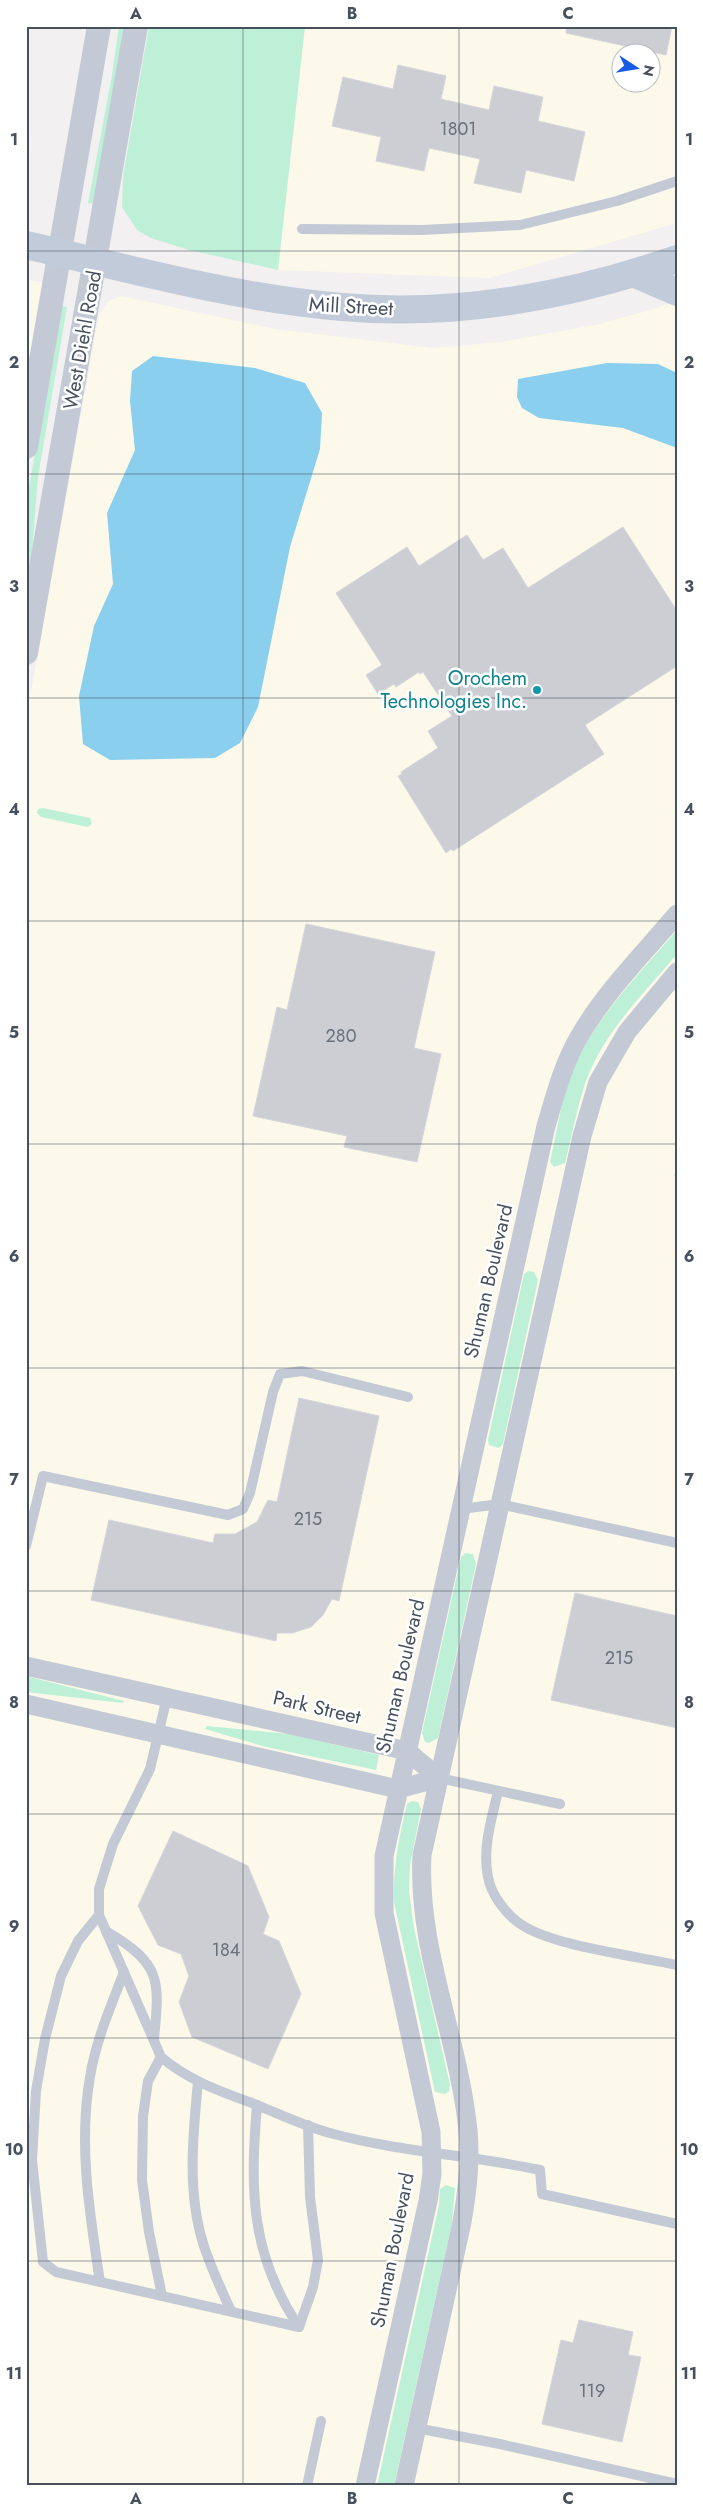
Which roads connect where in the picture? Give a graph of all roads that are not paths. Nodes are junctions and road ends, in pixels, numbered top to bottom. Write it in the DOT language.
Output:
graph roads {
  1 [pos="99,26"];
  2 [pos="136,26"];
  3 [pos="677,181"];
  4 [pos="302,229"];
  5 [pos="26,245"];
  6 [pos="60,253"];
  7 [pos="677,259"];
  8 [pos="96,261"];
  9 [pos="635,274"];
  10 [pos="677,292"];
  11 [pos="27,441"];
  12 [pos="26,653"];
  13 [pos="677,914"];
  14 [pos="677,972"];
  15 [pos="408,1397"];
  16 [pos="500,1504"];
  17 [pos="461,1509"];
  18 [pos="30,1513"];
  19 [pos="677,1543"];
  20 [pos="26,1546"];
  21 [pos="26,1666"];
  22 [pos="167,1697"];
  23 [pos="26,1704"];
  24 [pos="160,1733"];
  25 [pos="407,1751"];
  26 [pos="439,1778"];
  27 [pos="398,1788"];
  28 [pos="498,1790"];
  29 [pos="560,1804"];
  30 [pos="99,1915"];
  31 [pos="106,1931"];
  32 [pos="677,1965"];
  33 [pos="124,1972"];
  34 [pos="154,2041"];
  35 [pos="161,2057"];
  36 [pos="198,2082"];
  37 [pos="257,2105"];
  38 [pos="308,2125"];
  39 [pos="432,2154"];
  40 [pos="469,2157"];
  41 [pos="677,2224"];
  42 [pos="100,2282"];
  43 [pos="162,2296"];
  44 [pos="230,2311"];
  45 [pos="299,2327"];
  46 [pos="321,2421"];
  47 [pos="416,2428"];
  48 [pos="677,2484"];
  49 [pos="307,2486"];
  50 [pos="365,2486"];
  51 [pos="404,2486"];
  1 -- 6 [label="street, West Diehl Road"];
  2 -- 8 [label="street, West Diehl Road"];
  3 -- 4 [label="lane"];
  5 -- 6 [label="main road, Mill Street"];
  6 -- 8 [label="main road, Mill Street"];
  6 -- 11 [label="street, West Diehl Road"];
  7 -- 9 [label="main road, Mill Street"];
  8 -- 9 [label="main road, Mill Street"];
  8 -- 12 [label="street, West Diehl Road"];
  9 -- 10 [label="main road"];
  13 -- 17 [label="street, Shuman Boulevard"];
  14 -- 16 [label="street"];
  15 -- 18 [label="lane"];
  16 -- 17 [label="lane"];
  16 -- 19 [label="lane"];
  16 -- 26 [label="street"];
  17 -- 25 [label="street, Shuman Boulevard"];
  18 -- 20 [label="lane"];
  21 -- 22 [label="street, Park Street"];
  22 -- 24 [label="lane"];
  22 -- 25 [label="street, Park Street"];
  23 -- 24 [label="street"];
  24 -- 27 [label="street"];
  24 -- 30 [label="lane"];
  25 -- 26 [label="street, Park Street"];
  25 -- 27 [label="street, Shuman Boulevard"];
  26 -- 27 [label="street"];
  26 -- 28 [label="lane"];
  26 -- 40 [label="street"];
  27 -- 39 [label="street, Shuman Boulevard"];
  28 -- 29 [label="lane"];
  28 -- 32 [label="lane"];
  30 -- 31 [label="lane"];
  30 -- 42 [label="lane"];
  31 -- 33 [label="lane"];
  31 -- 34 [label="lane"];
  33 -- 34 [label="lane"];
  33 -- 42 [label="lane"];
  34 -- 35 [label="lane"];
  35 -- 36 [label="lane"];
  35 -- 43 [label="lane"];
  36 -- 37 [label="lane"];
  36 -- 44 [label="lane"];
  37 -- 38 [label="lane"];
  37 -- 45 [label="lane"];
  38 -- 39 [label="lane"];
  38 -- 45 [label="lane"];
  39 -- 40 [label="lane"];
  39 -- 50 [label="street, Shuman Boulevard"];
  40 -- 41 [label="lane"];
  40 -- 47 [label="street"];
  42 -- 43 [label="lane"];
  43 -- 44 [label="lane"];
  44 -- 45 [label="lane"];
  46 -- 49 [label="lane"];
  47 -- 48 [label="lane"];
  47 -- 51 [label="street"];
}
